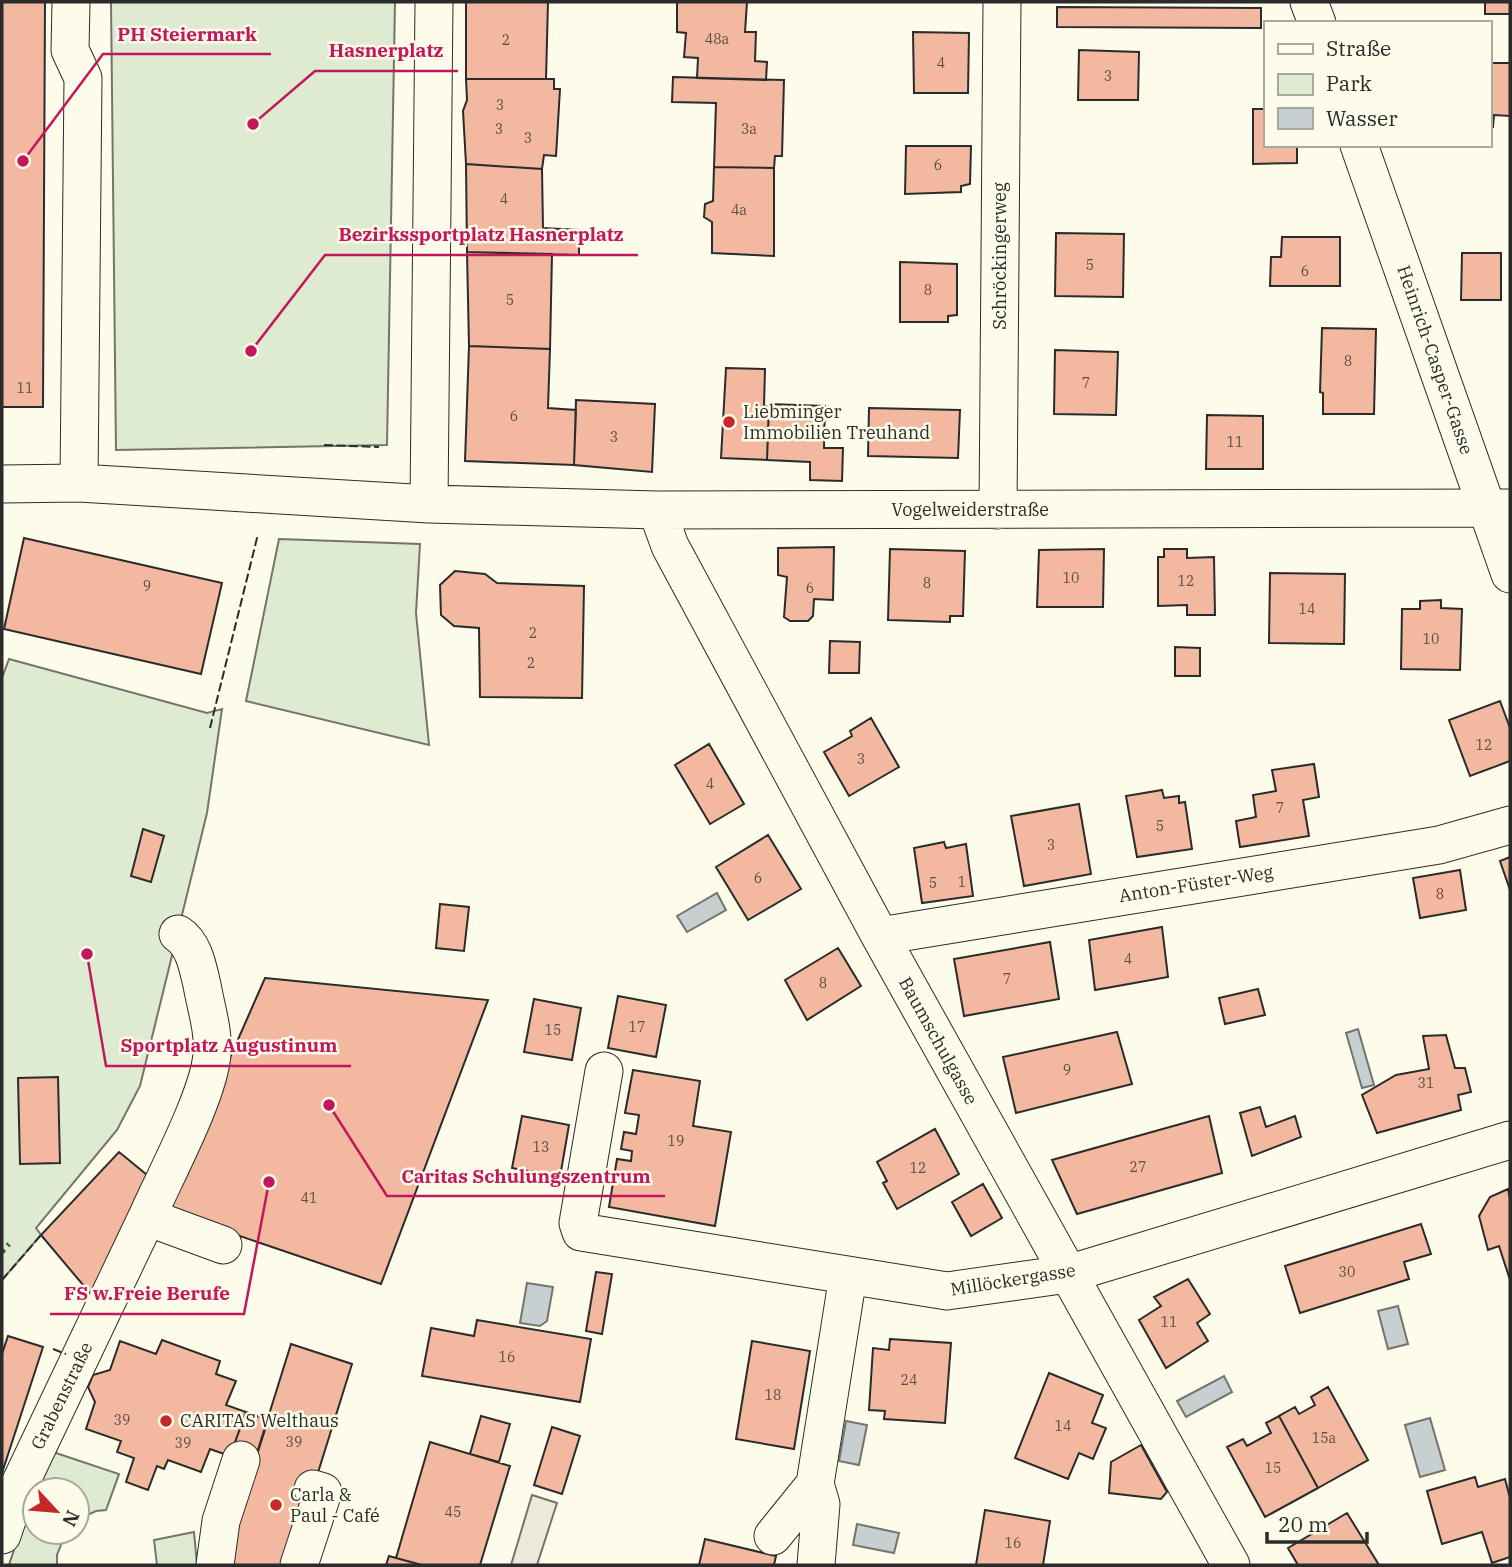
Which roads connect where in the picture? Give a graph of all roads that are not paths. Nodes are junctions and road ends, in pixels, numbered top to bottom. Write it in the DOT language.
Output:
graph roads {
  1 [pos="71,2"];
  2 [pos="434,2"];
  3 [pos="1002,2"];
  4 [pos="1309,2"];
  5 [pos="1316,21"];
  6 [pos="1361,147"];
  7 [pos="79,483"];
  8 [pos="2,484"];
  9 [pos="429,504"];
  10 [pos="1498,508"];
  11 [pos="656,510"];
  12 [pos="998,510"];
  13 [pos="1510,574"];
  14 [pos="1510,825"];
  15 [pos="178,934"];
  16 [pos="880,936"];
  17 [pos="604,1071"];
  18 [pos="1510,1140"];
  19 [pos="147,1217"];
  20 [pos="223,1245"];
  21 [pos="1068,1273"];
  22 [pos="848,1276"];
  23 [pos="242,1460"];
  24 [pos="815,1484"];
  25 [pos="313,1489"];
  26 [pos="2,1535"];
  27 [pos="773,1536"];
  28 [pos="215,1565"];
  29 [pos="299,1565"];
  30 [pos="816,1565"];
  31 [pos="1231,1565"];
  1 -- 7 [label="street"];
  2 -- 9 [label="street"];
  3 -- 12 [label="street, Schröckingerweg"];
  4 -- 5 [label="street"];
  6 -- 10 [label="street, Heinrich-Casper-Gasse"];
  7 -- 8 [label="street, Vogelweiderstraße"];
  7 -- 9 [label="street, Vogelweiderstraße"];
  9 -- 11 [label="street, Vogelweiderstraße"];
  10 -- 12 [label="street, Vogelweiderstraße"];
  10 -- 13 [label="street, Heinrich-Casper-Gasse"];
  11 -- 12 [label="street, Vogelweiderstraße"];
  11 -- 16 [label="street, Baumschulgasse"];
  14 -- 16 [label="street, Anton-Füster-Weg"];
  15 -- 19 [label="street, Grabenstraße"];
  16 -- 21 [label="street, Baumschulgasse"];
  17 -- 22 [label="street, Millöckergasse"];
  18 -- 21 [label="street, Millöckergasse"];
  19 -- 20 [label="street"];
  19 -- 26 [label="street, Grabenstraße"];
  21 -- 22 [label="street, Millöckergasse"];
  21 -- 31 [label="street, Baumschulgasse"];
  22 -- 24 [label="street"];
  23 -- 28 [label="street"];
  24 -- 27 [label="street"];
  24 -- 30 [label="street"];
  25 -- 29 [label="street"];
}
